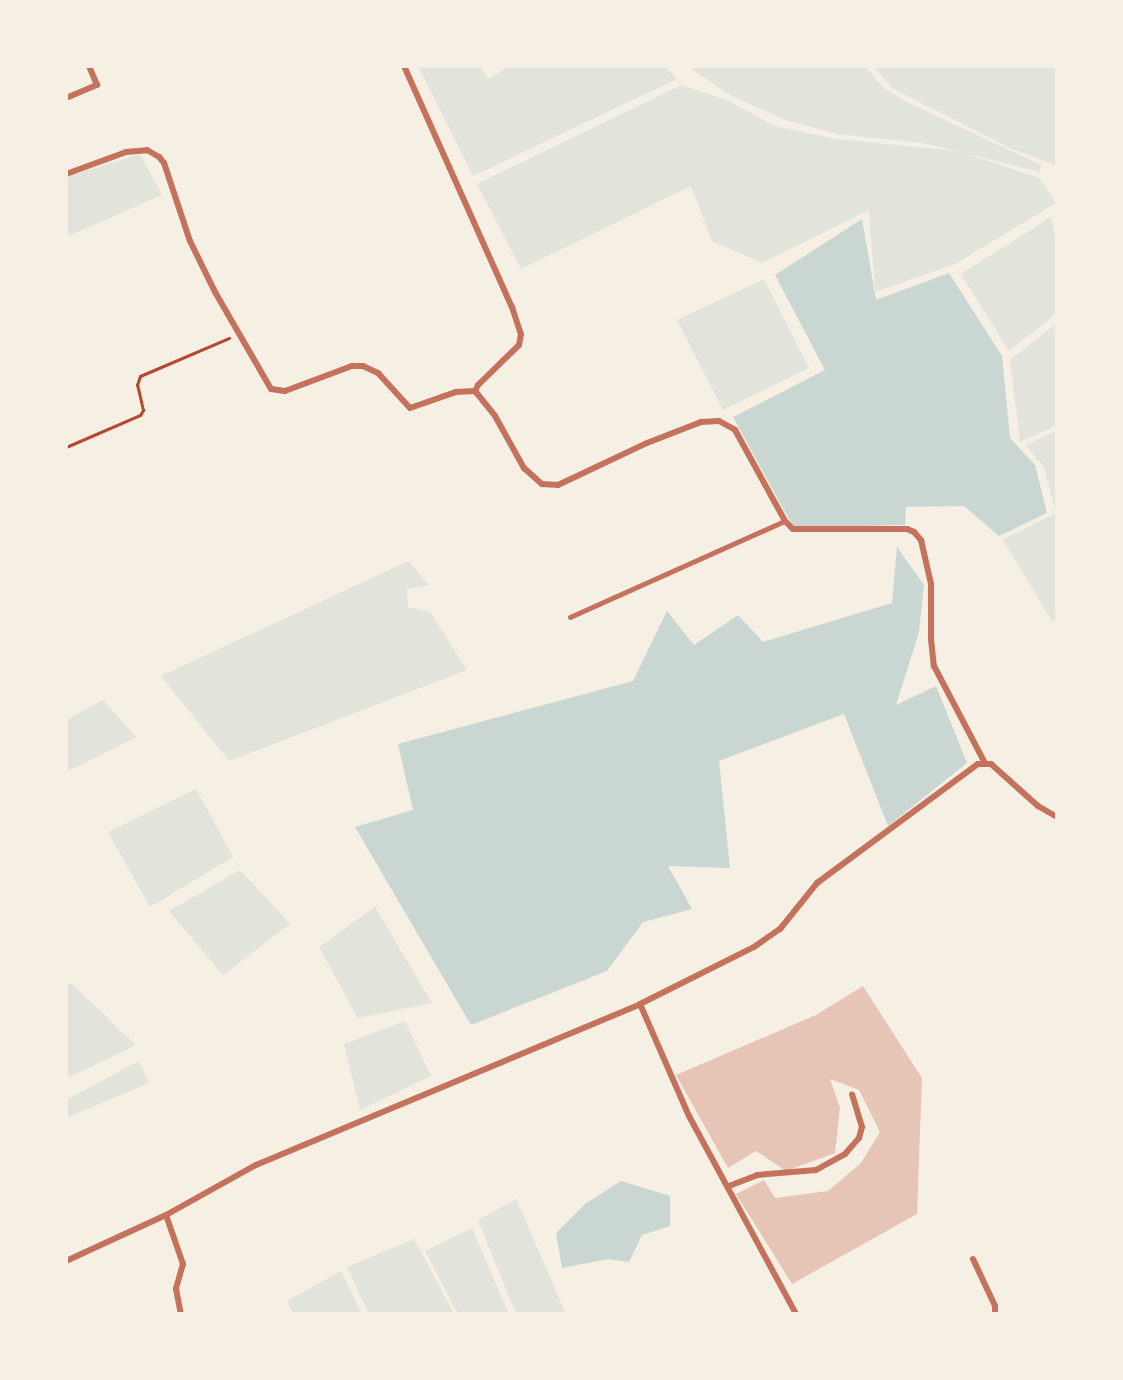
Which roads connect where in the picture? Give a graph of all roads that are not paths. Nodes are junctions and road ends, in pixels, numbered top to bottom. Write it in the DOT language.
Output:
graph roads {
  1 [pos="89,66"];
  2 [pos="404,66"];
  3 [pos="66,98"];
  4 [pos="66,174"];
  5 [pos="475,391"];
  6 [pos="785,521"];
  7 [pos="570,617"];
  8 [pos="985,762"];
  9 [pos="1057,817"];
  10 [pos="640,1004"];
  11 [pos="852,1094"];
  12 [pos="729,1186"];
  13 [pos="165,1215"];
  14 [pos="974,1259"];
  15 [pos="66,1261"];
  16 [pos="181,1314"];
  17 [pos="796,1314"];
  18 [pos="995,1314"];
  1 -- 3 [label="street"];
  2 -- 5 [label="street"];
  4 -- 5 [label="street"];
  5 -- 6 [label="street"];
  6 -- 7 [label="lane"];
  6 -- 8 [label="street"];
  8 -- 9 [label="street"];
  8 -- 10 [label="street"];
  10 -- 12 [label="street"];
  10 -- 13 [label="street"];
  11 -- 12 [label="street"];
  12 -- 17 [label="street"];
  13 -- 15 [label="street"];
  13 -- 16 [label="street"];
  14 -- 18 [label="street"];
}
